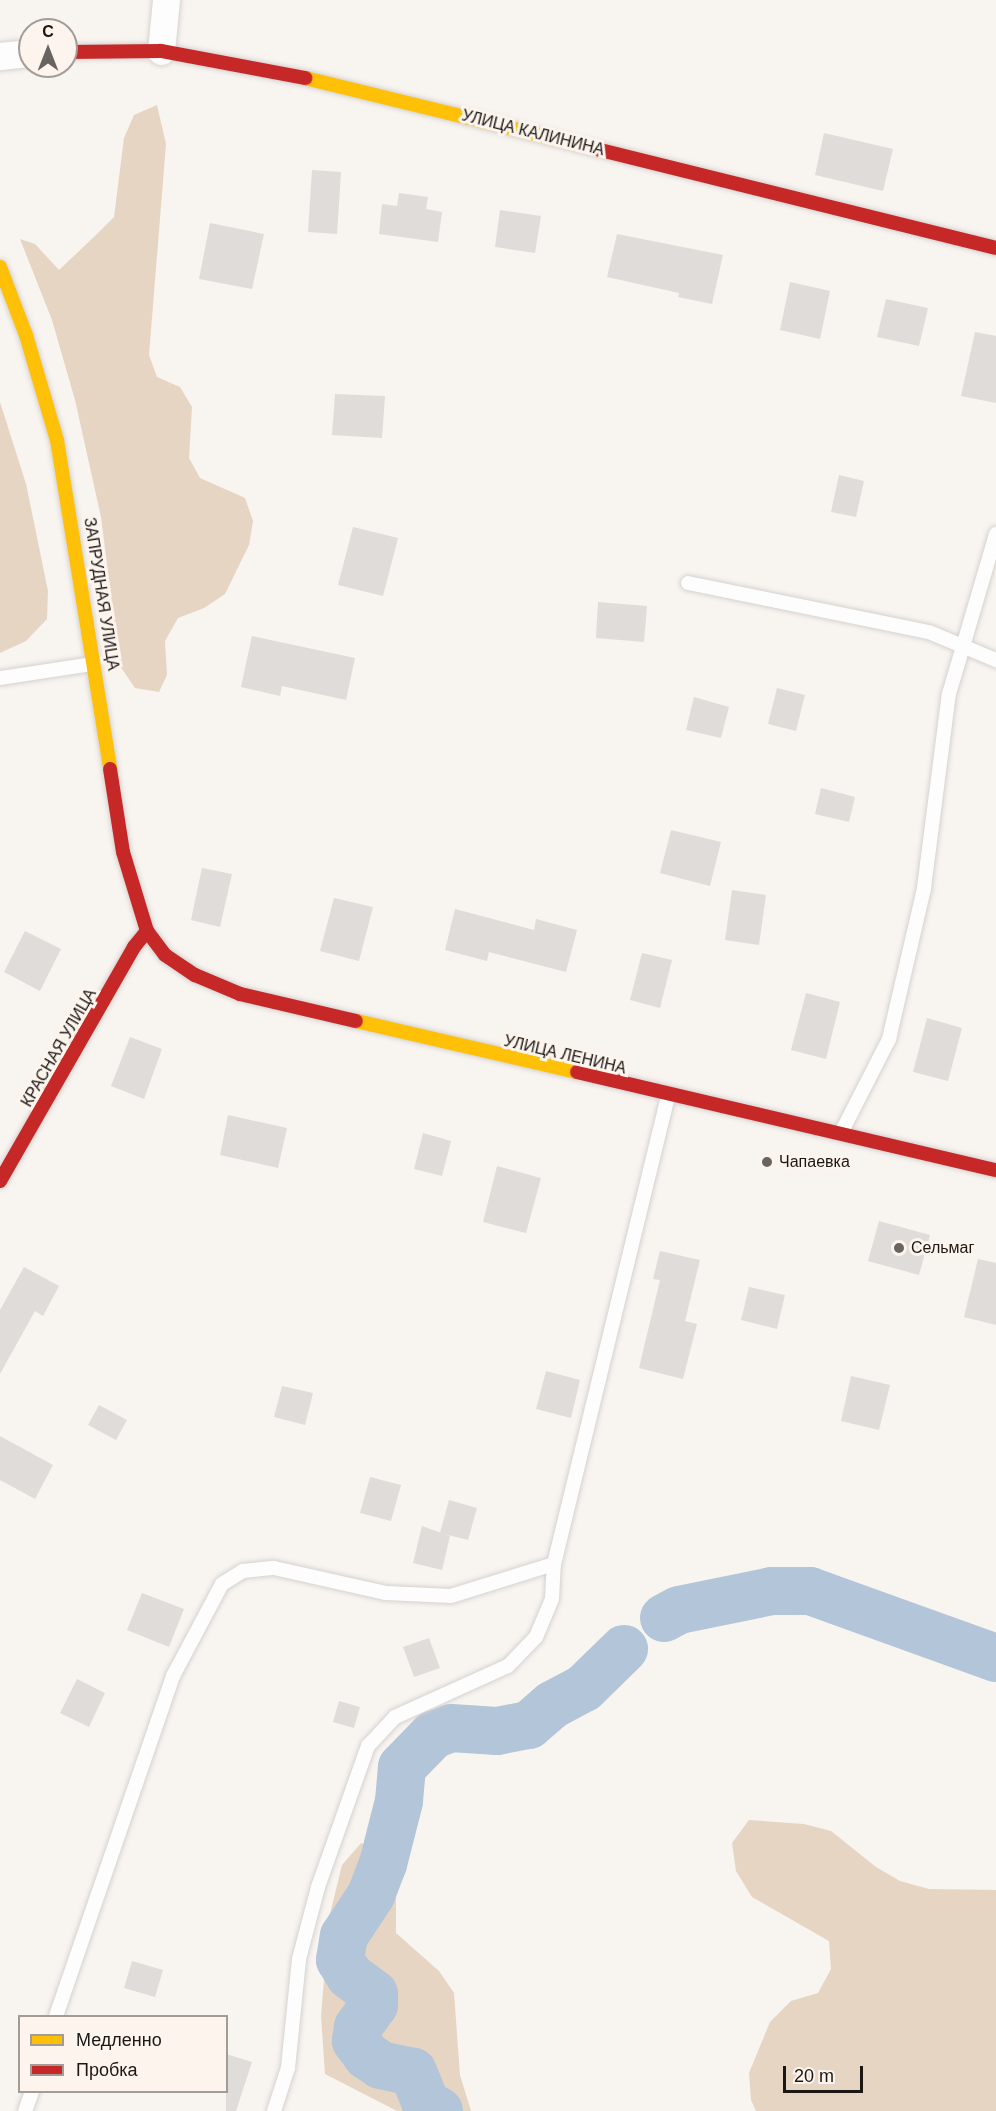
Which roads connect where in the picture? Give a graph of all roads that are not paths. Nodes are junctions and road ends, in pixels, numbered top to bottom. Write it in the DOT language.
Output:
graph roads {
  1 [pos="166,0"];
  2 [pos="161,51"];
  3 [pos="78,52"];
  4 [pos="18,54"];
  5 [pos="0,56"];
  6 [pos="996,248"];
  7 [pos="0,267"];
  8 [pos="996,534"];
  9 [pos="688,583"];
  10 [pos="961,646"];
  11 [pos="996,660"];
  12 [pos="95,663"];
  13 [pos="0,678"];
  14 [pos="147,931"];
  15 [pos="668,1096"];
  16 [pos="840,1135"];
  17 [pos="996,1170"];
  18 [pos="0,1181"];
  19 [pos="554,1564"];
  20 [pos="56,2015"];
  21 [pos="31,2093"];
  22 [pos="25,2111"];
  23 [pos="274,2111"];
  1 -- 2 [label="street"];
  2 -- 3 [label="street, УЛИЦА КАЛИНИНА"];
  2 -- 6 [label="street, УЛИЦА КАЛИНИНА"];
  4 -- 5 [label="street"];
  7 -- 12 [label="street, ЗАПРУДНАЯ УЛИЦА"];
  8 -- 10 [label="lane"];
  9 -- 10 [label="lane"];
  10 -- 11 [label="lane"];
  10 -- 16 [label="lane"];
  12 -- 13 [label="lane"];
  12 -- 14 [label="street, ЗАПРУДНАЯ УЛИЦА"];
  14 -- 15 [label="street, УЛИЦА ЛЕНИНА"];
  14 -- 18 [label="street, КРАСНАЯ УЛИЦА"];
  15 -- 16 [label="street, УЛИЦА ЛЕНИНА"];
  15 -- 19 [label="lane"];
  16 -- 17 [label="street, УЛИЦА ЛЕНИНА"];
  19 -- 20 [label="lane"];
  19 -- 23 [label="lane"];
  21 -- 22 [label="lane"];
}
